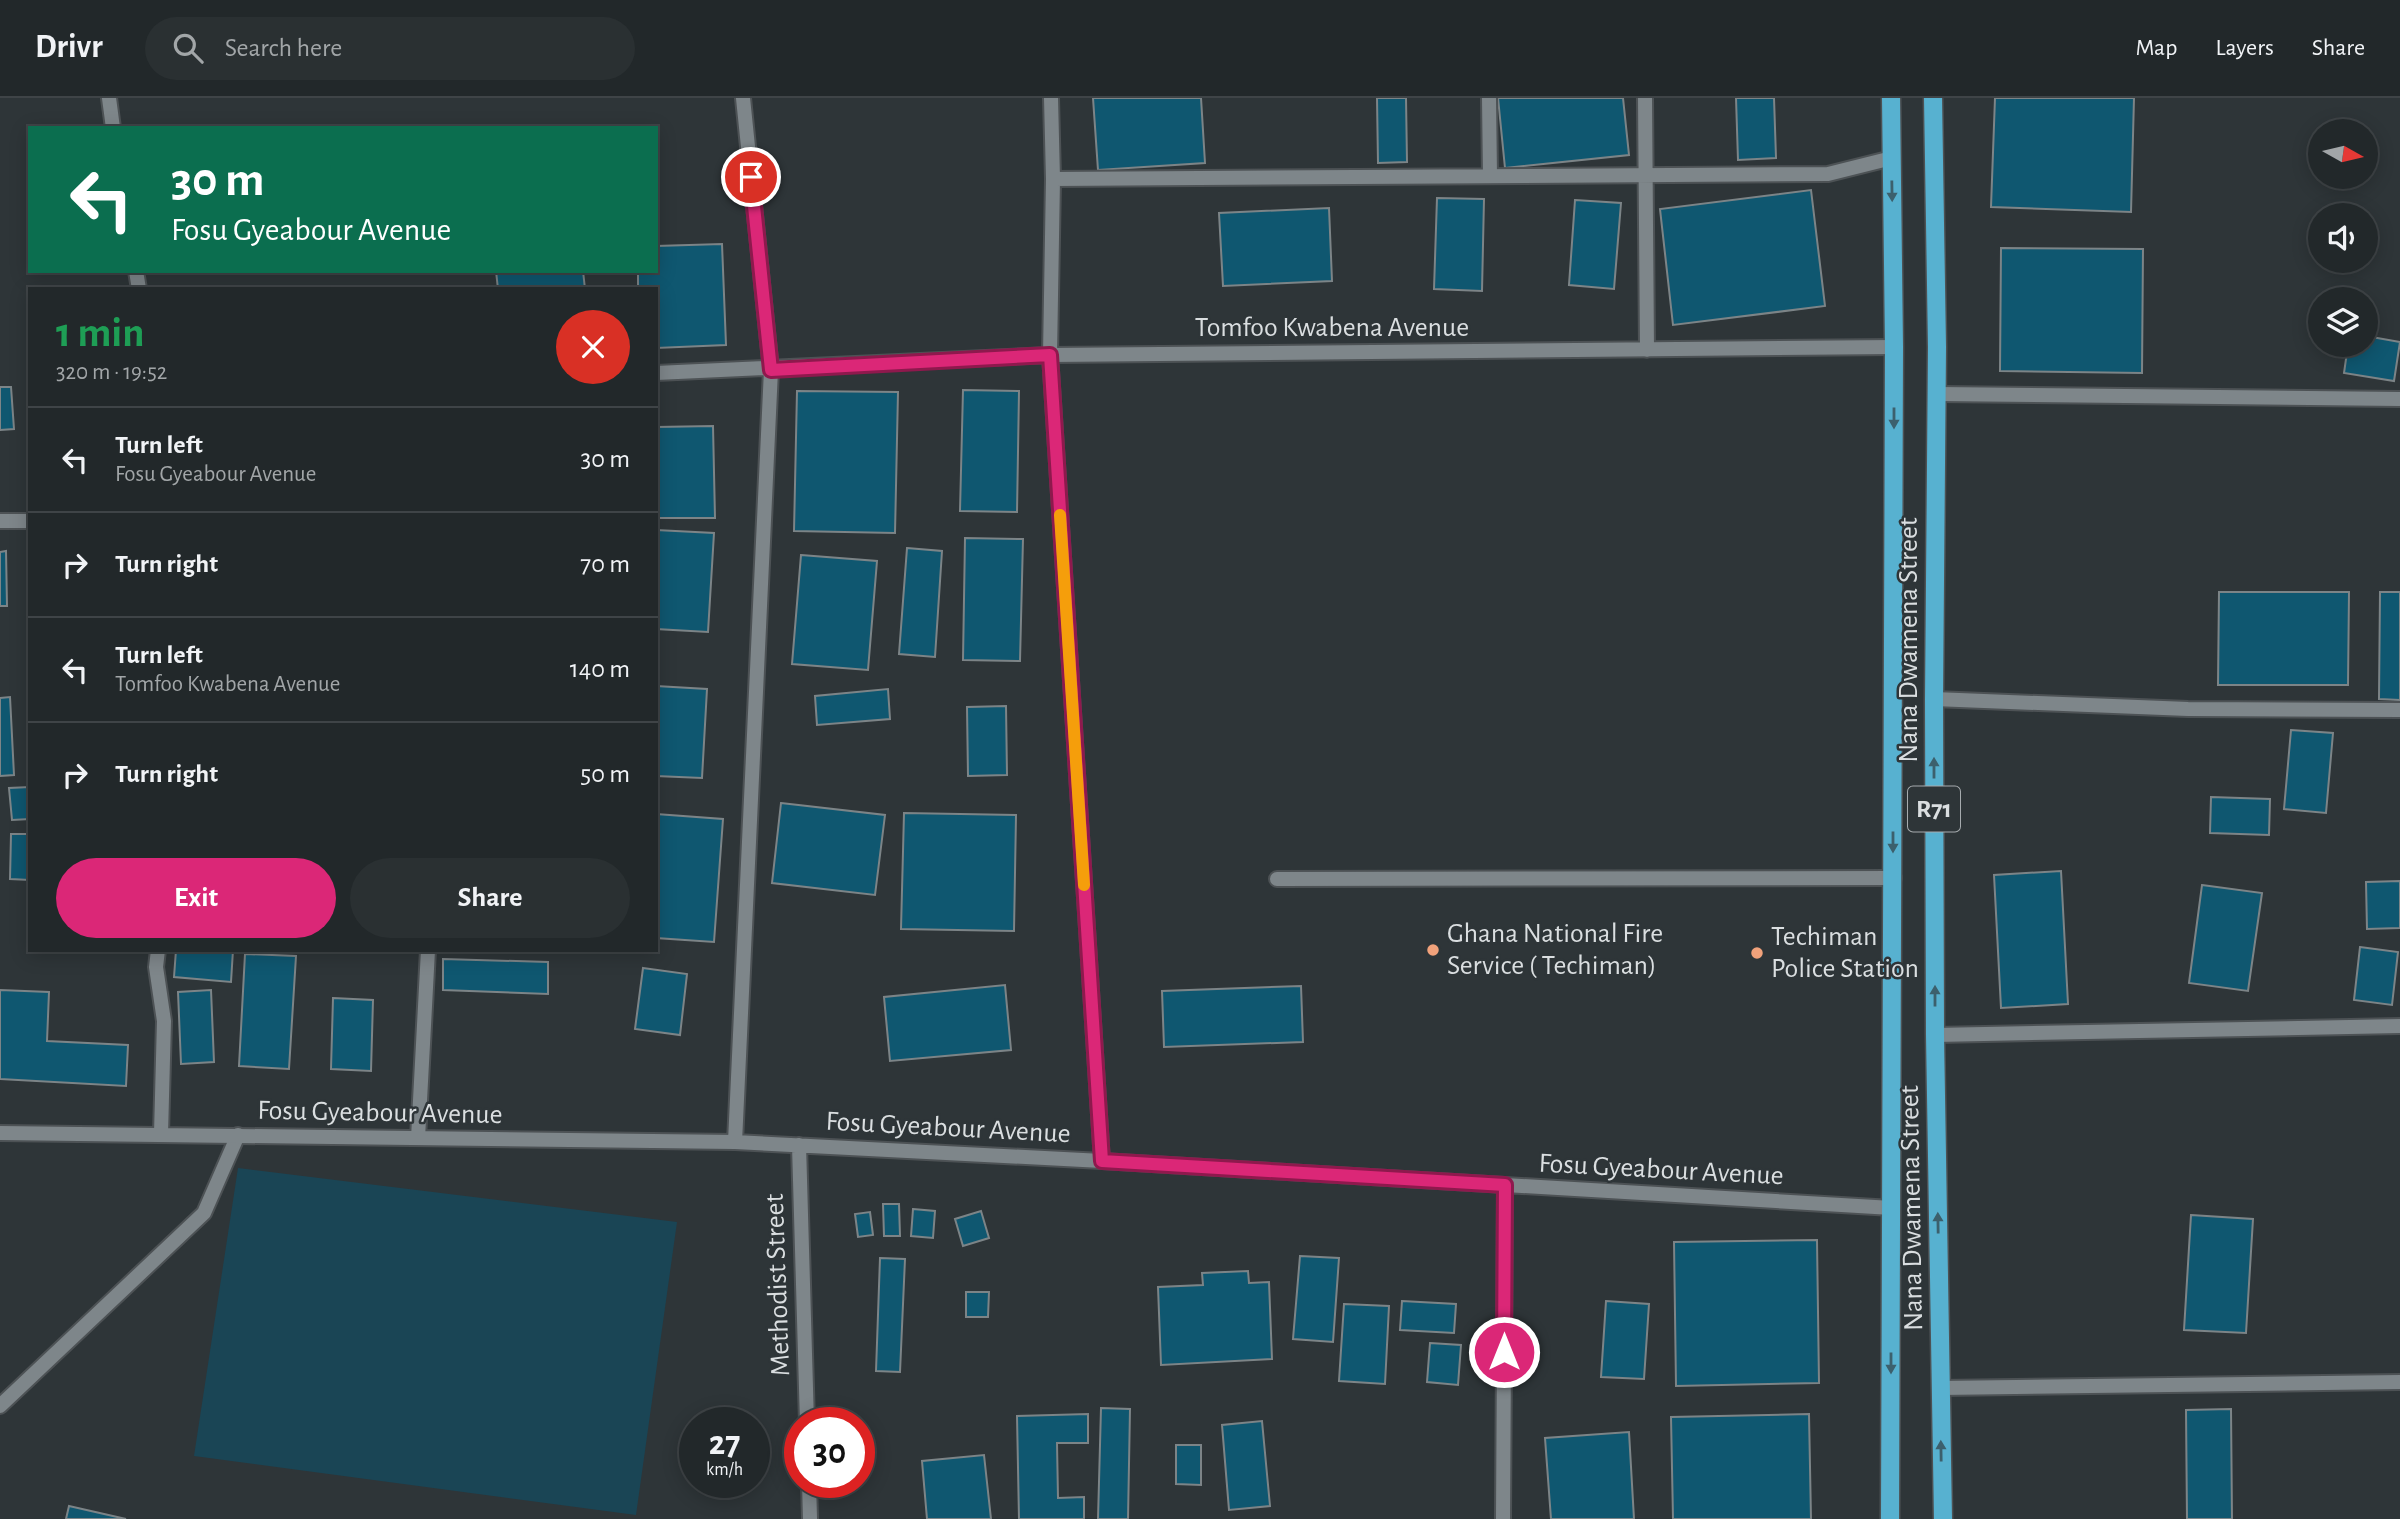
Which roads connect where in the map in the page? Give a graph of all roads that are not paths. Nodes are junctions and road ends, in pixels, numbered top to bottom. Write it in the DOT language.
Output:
graph roads {
  1 [pos="109,98"];
  2 [pos="743,98"];
  3 [pos="1051,98"];
  4 [pos="1489,98"];
  5 [pos="1646,98"];
  6 [pos="1891,98"];
  7 [pos="1933,98"];
  8 [pos="113,126"];
  9 [pos="1892,158"];
  10 [pos="1490,176"];
  11 [pos="1646,176"];
  12 [pos="1053,178"];
  13 [pos="1894,347"];
  14 [pos="1647,350"];
  15 [pos="1050,355"];
  16 [pos="771,370"];
  17 [pos="658,373"];
  18 [pos="1937,394"];
  19 [pos="2400,399"];
  20 [pos="0,521"];
  21 [pos="28,521"];
  22 [pos="1934,699"];
  23 [pos="2400,710"];
  24 [pos="1894,878"];
  25 [pos="1277,879"];
  26 [pos="158,952"];
  27 [pos="428,952"];
  28 [pos="2400,1026"];
  29 [pos="1935,1035"];
  30 [pos="0,1133"];
  31 [pos="161,1135"];
  32 [pos="237,1135"];
  33 [pos="418,1138"];
  34 [pos="735,1142"];
  35 [pos="799,1145"];
  36 [pos="1102,1161"];
  37 [pos="1505,1185"];
  38 [pos="1892,1208"];
  39 [pos="2400,1382"];
  40 [pos="1940,1388"];
  41 [pos="0,1406"];
  42 [pos="807,1407"];
  43 [pos="809,1498"];
  44 [pos="810,1519"];
  45 [pos="1503,1519"];
  46 [pos="1890,1519"];
  47 [pos="1943,1519"];
  1 -- 8 [label="street"];
  2 -- 16 [label="street"];
  3 -- 12 [label="street"];
  4 -- 10 [label="street"];
  5 -- 11 [label="street"];
  6 -- 9 [label="main road, Nana Dwamena Street / R71"];
  7 -- 18 [label="main road, Nana Dwamena Street / R71"];
  9 -- 11 [label="street"];
  9 -- 13 [label="main road, Nana Dwamena Street / R71, one-way"];
  10 -- 11 [label="street"];
  10 -- 12 [label="street"];
  11 -- 14 [label="street"];
  12 -- 15 [label="street"];
  13 -- 14 [label="street, Tomfoo Kwabena Avenue"];
  13 -- 24 [label="main road, Nana Dwamena Street / R71, one-way"];
  14 -- 15 [label="street, Tomfoo Kwabena Avenue"];
  15 -- 16 [label="street, Tomfoo Kwabena Avenue"];
  15 -- 36 [label="street"];
  16 -- 17 [label="street, Tomfoo Kwabena Avenue"];
  16 -- 34 [label="street"];
  18 -- 19 [label="street"];
  18 -- 22 [label="main road, Nana Dwamena Street / R71"];
  20 -- 21 [label="street"];
  22 -- 23 [label="street"];
  29 -- 22 [label="main road, Nana Dwamena Street / R71, one-way"];
  24 -- 25 [label="street"];
  24 -- 38 [label="main road, Nana Dwamena Street / R71"];
  26 -- 31 [label="street"];
  27 -- 33 [label="street"];
  28 -- 29 [label="street"];
  40 -- 29 [label="main road, Nana Dwamena Street / R71, one-way"];
  30 -- 31 [label="street, Fosu Gyeabour Avenue"];
  31 -- 32 [label="street, Fosu Gyeabour Avenue"];
  32 -- 33 [label="street, Fosu Gyeabour Avenue"];
  32 -- 41 [label="street"];
  33 -- 34 [label="street, Fosu Gyeabour Avenue"];
  34 -- 35 [label="street, Fosu Gyeabour Avenue"];
  35 -- 36 [label="street, Fosu Gyeabour Avenue"];
  35 -- 42 [label="street, Methodist Street"];
  36 -- 37 [label="street, Fosu Gyeabour Avenue"];
  37 -- 38 [label="street, Fosu Gyeabour Avenue"];
  37 -- 45 [label="street"];
  38 -- 46 [label="main road, Nana Dwamena Street / R71, one-way"];
  39 -- 40 [label="street"];
  47 -- 40 [label="main road, Nana Dwamena Street / R71, one-way"];
  43 -- 44 [label="street"];
}
